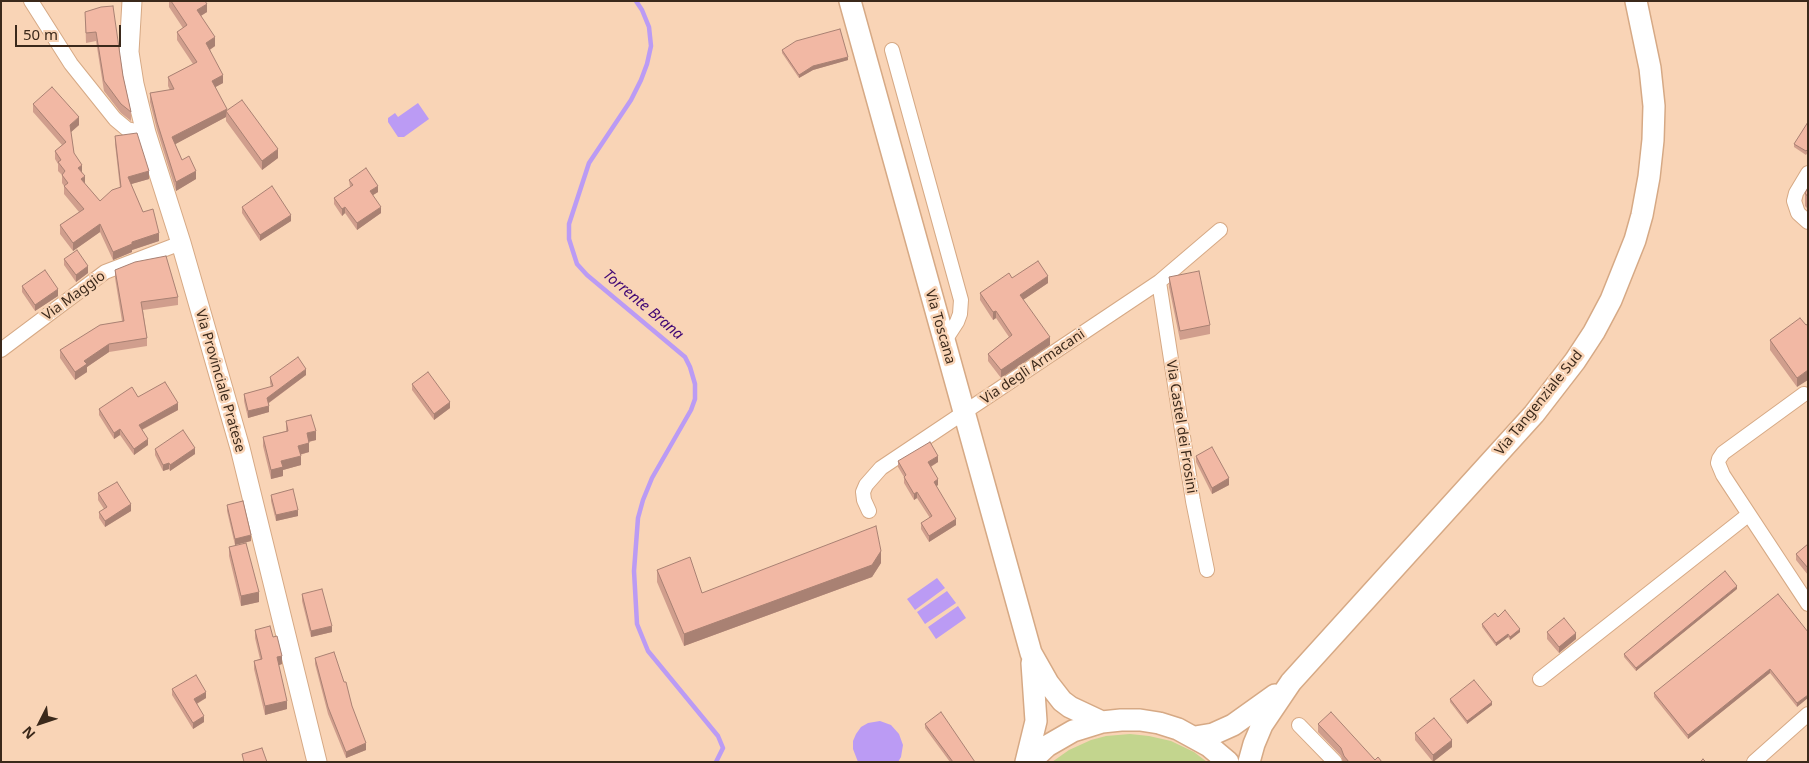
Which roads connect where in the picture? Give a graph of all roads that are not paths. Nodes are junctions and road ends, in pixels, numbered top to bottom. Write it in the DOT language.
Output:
graph roads {
  1 [pos="31,1"];
  2 [pos="132,1"];
  3 [pos="850,1"];
  4 [pos="1636,1"];
  5 [pos="892,50"];
  6 [pos="146,134"];
  7 [pos="1808,173"];
  8 [pos="1808,222"];
  9 [pos="1220,230"];
  10 [pos="181,243"];
  11 [pos="1158,282"];
  12 [pos="944,342"];
  13 [pos="1,350"];
  14 [pos="1804,394"];
  15 [pos="964,413"];
  16 [pos="869,511"];
  17 [pos="1748,515"];
  18 [pos="1207,570"];
  19 [pos="1808,604"];
  20 [pos="1031,653"];
  21 [pos="1540,679"];
  22 [pos="1291,682"];
  23 [pos="1808,714"];
  24 [pos="1102,722"];
  25 [pos="1299,725"];
  26 [pos="1195,737"];
  27 [pos="317,762"];
  28 [pos="1028,762"];
  29 [pos="1228,762"];
  30 [pos="1249,762"];
  31 [pos="1335,762"];
  32 [pos="1754,762"];
  1 -- 6 [label="street"];
  2 -- 6 [label="street, Via Provinciale Pratese"];
  3 -- 12 [label="main road, Via Toscana"];
  4 -- 22 [label="main road, Via Tangenziale Sud"];
  5 -- 12 [label="street"];
  6 -- 10 [label="street, Via Provinciale Pratese"];
  7 -- 8 [label="street"];
  9 -- 11 [label="street, Via degli Armacani"];
  10 -- 13 [label="street, Via Maggio"];
  10 -- 27 [label="street, Via Provinciale Pratese"];
  11 -- 15 [label="street, Via degli Armacani"];
  11 -- 18 [label="street, Via Castel dei Frosini"];
  12 -- 15 [label="main road, Via Toscana"];
  14 -- 17 [label="street"];
  15 -- 16 [label="street, Via degli Armacani"];
  15 -- 20 [label="main road, Via Toscana"];
  17 -- 19 [label="street"];
  17 -- 21 [label="street"];
  20 -- 24 [label="main road, Via Toscana"];
  20 -- 28 [label="main road, Via Toscana"];
  22 -- 26 [label="main road, Via Tangenziale Sud"];
  22 -- 30 [label="main road, Via Tangenziale Sud"];
  23 -- 32 [label="street"];
  24 -- 26 [label="main road"];
  24 -- 28 [label="main road"];
  25 -- 31 [label="street"];
  26 -- 29 [label="main road"];
}
